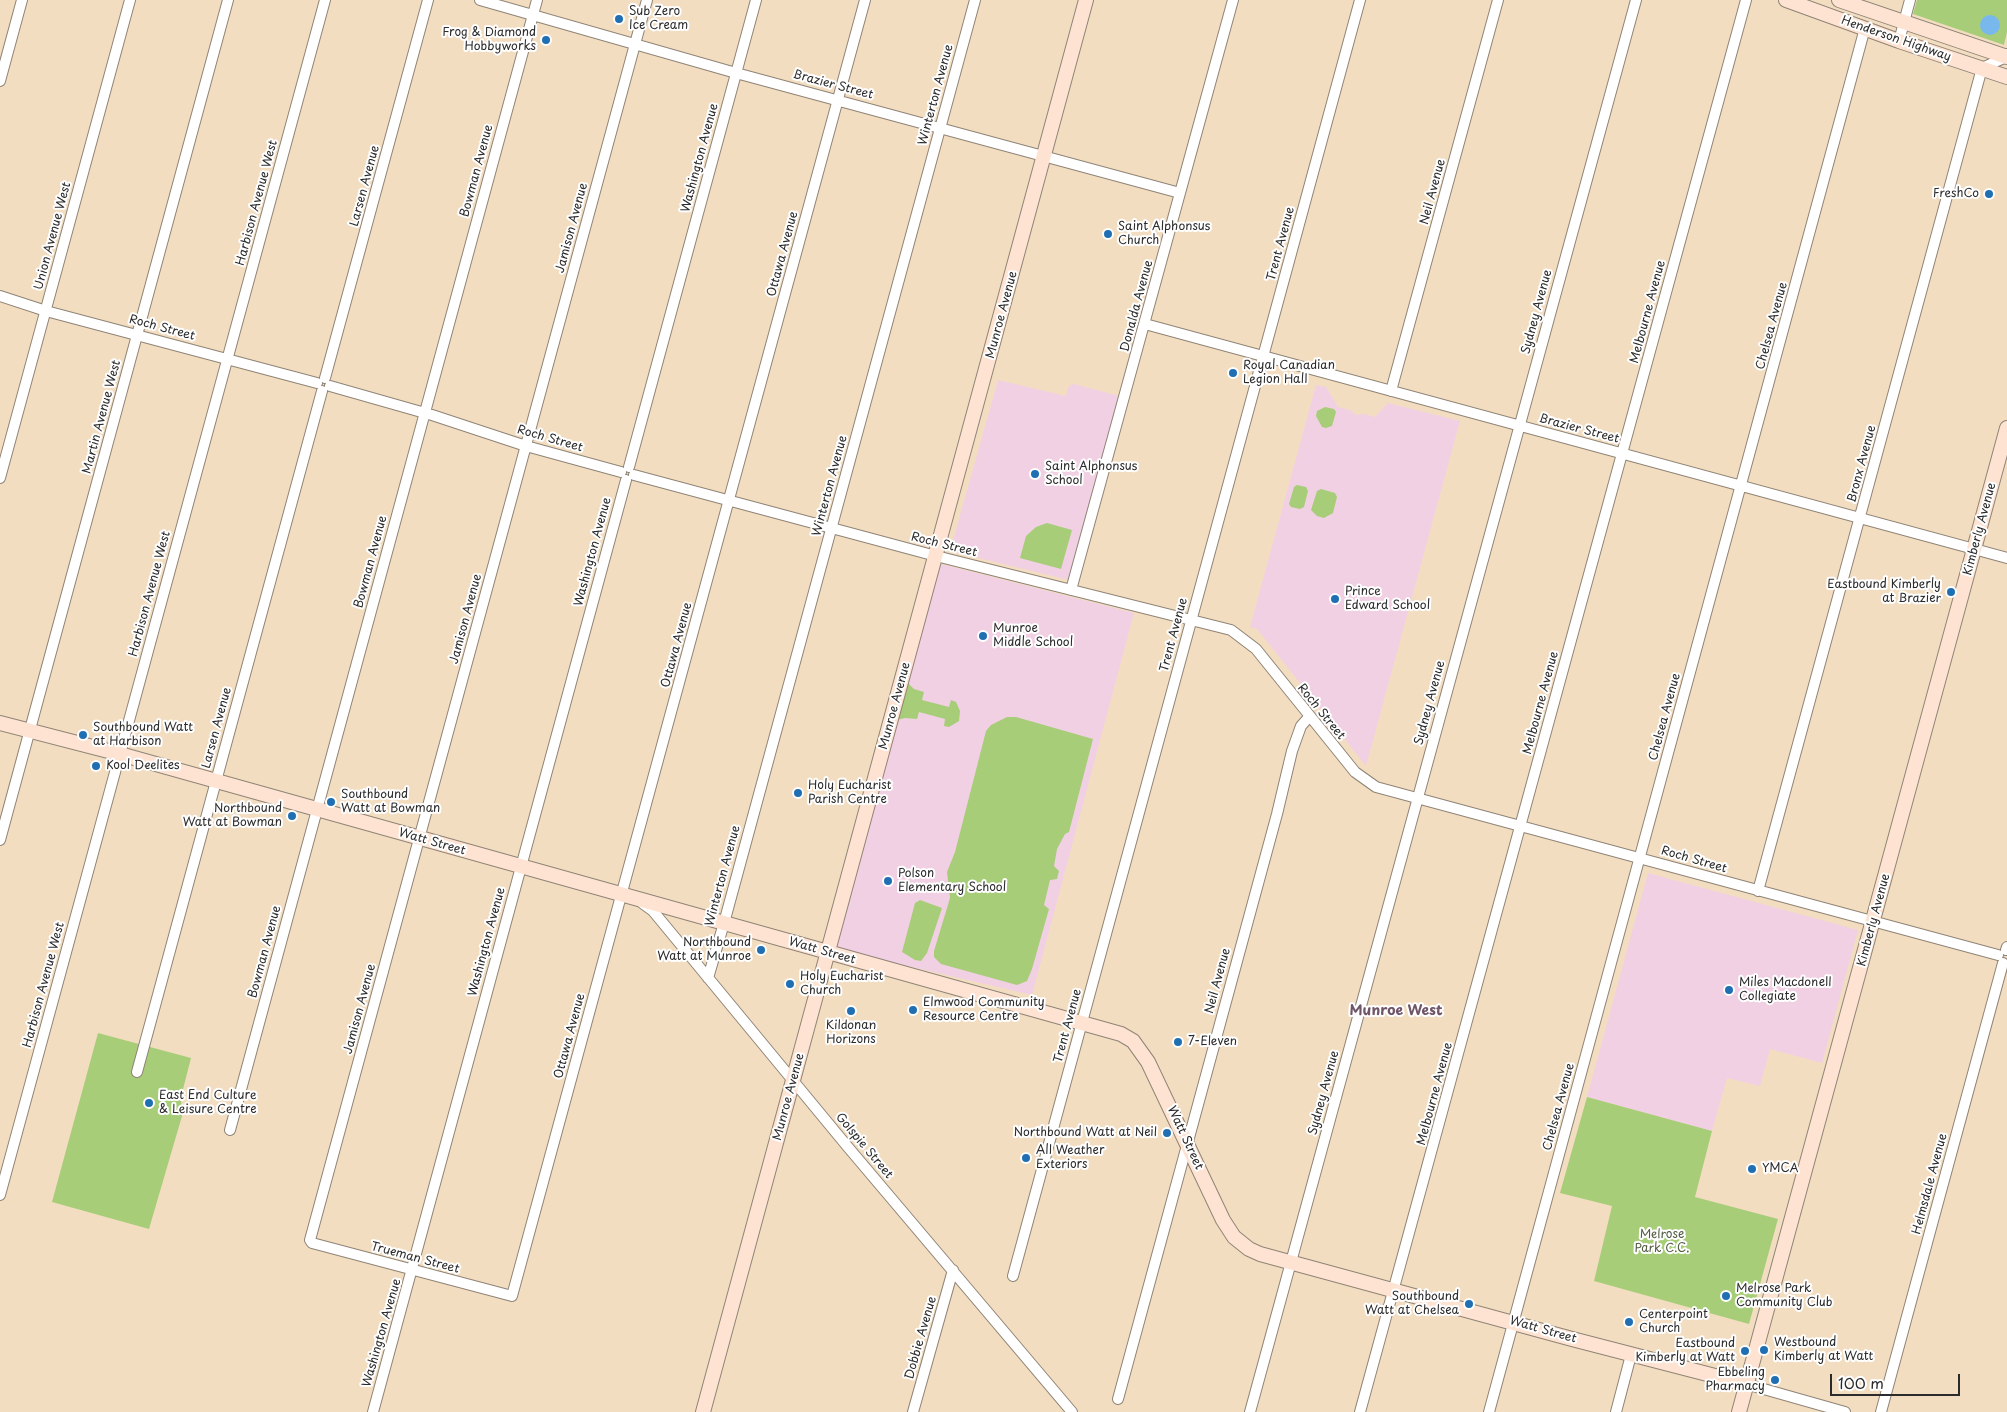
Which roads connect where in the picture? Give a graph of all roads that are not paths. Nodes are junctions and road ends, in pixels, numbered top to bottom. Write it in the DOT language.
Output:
graph roads {
  1 [pos="22,0"];
  2 [pos="130,0"];
  3 [pos="228,0"];
  4 [pos="325,0"];
  5 [pos="428,0"];
  6 [pos="480,0"];
  7 [pos="537,0"];
  8 [pos="647,0"];
  9 [pos="756,0"];
  10 [pos="865,0"];
  11 [pos="975,0"];
  12 [pos="1086,0"];
  13 [pos="1233,0"];
  14 [pos="1360,0"];
  15 [pos="1498,0"];
  16 [pos="1636,0"];
  17 [pos="1746,0"];
  18 [pos="1786,0"];
  19 [pos="1839,0"];
  20 [pos="1910,0"];
  21 [pos="532,15"];
  22 [pos="1904,23"];
  23 [pos="1865,28"];
  24 [pos="1899,41"];
  25 [pos="635,44"];
  26 [pos="2007,56"];
  27 [pos="1982,68"];
  28 [pos="736,72"];
  29 [pos="2007,77"];
  30 [pos="0,81"];
  31 [pos="838,100"];
  32 [pos="940,129"];
  33 [pos="1045,156"];
  34 [pos="1180,193"];
  35 [pos="0,296"];
  36 [pos="46,311"];
  37 [pos="1146,324"];
  38 [pos="138,334"];
  39 [pos="1263,356"];
  40 [pos="227,359"];
  41 [pos="323,385"];
  42 [pos="1391,392"];
  43 [pos="425,413"];
  44 [pos="1518,426"];
  45 [pos="2007,428"];
  46 [pos="526,446"];
  47 [pos="1622,453"];
  48 [pos="628,473"];
  49 [pos="0,478"];
  50 [pos="1742,486"];
  51 [pos="729,501"];
  52 [pos="1860,519"];
  53 [pos="831,528"];
  54 [pos="1974,550"];
  55 [pos="936,556"];
  56 [pos="2007,558"];
  57 [pos="1072,590"];
  58 [pos="1191,620"];
  59 [pos="1309,717"];
  60 [pos="0,723"];
  61 [pos="30,730"];
  62 [pos="120,754"];
  63 [pos="216,782"];
  64 [pos="1418,798"];
  65 [pos="317,809"];
  66 [pos="1521,826"];
  67 [pos="419,838"];
  68 [pos="0,840"];
  69 [pos="1639,857"];
  70 [pos="520,866"];
  71 [pos="1758,891"];
  72 [pos="628,897"];
  73 [pos="1874,922"];
  74 [pos="724,923"];
  75 [pos="826,953"];
  76 [pos="2005,955"];
  77 [pos="708,978"];
  78 [pos="1082,1023"];
  79 [pos="137,1072"];
  80 [pos="794,1080"];
  81 [pos="230,1130"];
  82 [pos="1187,1142"];
  83 [pos="0,1195"];
  84 [pos="312,1243"];
  85 [pos="1291,1262"];
  86 [pos="413,1270"];
  87 [pos="953,1270"];
  88 [pos="1013,1276"];
  89 [pos="1395,1290"];
  90 [pos="512,1296"];
  91 [pos="1513,1322"];
  92 [pos="1632,1355"];
  93 [pos="1746,1384"];
  94 [pos="1118,1400"];
  95 [pos="373,1412"];
  96 [pos="703,1412"];
  97 [pos="913,1412"];
  98 [pos="1072,1412"];
  99 [pos="1250,1412"];
  100 [pos="1360,1412"];
  101 [pos="1489,1412"];
  102 [pos="1616,1412"];
  103 [pos="1739,1412"];
  104 [pos="1844,1412"];
  105 [pos="1880,1412"];
  1 -- 30 [label="street"];
  2 -- 36 [label="street, Union Avenue West"];
  3 -- 38 [label="street, Martin Avenue West"];
  4 -- 40 [label="street, Harbison Avenue West"];
  5 -- 41 [label="street, Larsen Avenue"];
  6 -- 21 [label="street, Brazier Street"];
  7 -- 21 [label="street, Bowman Avenue"];
  8 -- 25 [label="street, Jamison Avenue"];
  9 -- 28 [label="street, Washington Avenue"];
  10 -- 31 [label="street, Ottawa Avenue"];
  11 -- 32 [label="street, Winterton Avenue"];
  12 -- 33 [label="street, Munroe Avenue"];
  13 -- 34 [label="street, Donalda Avenue"];
  14 -- 39 [label="street, Trent Avenue"];
  15 -- 42 [label="street, Neil Avenue"];
  16 -- 44 [label="street, Sydney Avenue"];
  17 -- 47 [label="street, Melbourne Avenue"];
  18 -- 23 [label="street, Henderson Highway"];
  19 -- 22 [label="street, Henderson Highway"];
  20 -- 22 [label="street"];
  21 -- 25 [label="street, Brazier Street"];
  21 -- 43 [label="street, Bowman Avenue"];
  22 -- 24 [label="street"];
  22 -- 26 [label="street, Henderson Highway"];
  23 -- 24 [label="street, Henderson Highway"];
  23 -- 50 [label="street, Chelsea Avenue"];
  24 -- 27 [label="street, Henderson Highway"];
  25 -- 28 [label="street, Brazier Street"];
  25 -- 46 [label="street, Jamison Avenue"];
  26 -- 27 [label="street"];
  27 -- 29 [label="street, Henderson Highway"];
  27 -- 52 [label="street, Bronx Avenue"];
  28 -- 31 [label="street, Brazier Street"];
  28 -- 48 [label="street, Washington Avenue"];
  31 -- 32 [label="street, Brazier Street"];
  31 -- 51 [label="street, Ottawa Avenue"];
  32 -- 33 [label="street, Brazier Street"];
  32 -- 53 [label="street, Winterton Avenue"];
  33 -- 34 [label="street, Brazier Street"];
  33 -- 55 [label="street, Munroe Avenue"];
  34 -- 37 [label="street, Donalda Avenue"];
  35 -- 36 [label="street, Roch Street"];
  36 -- 38 [label="street, Roch Street"];
  36 -- 49 [label="street, Union Avenue West"];
  37 -- 39 [label="street, Brazier Street"];
  37 -- 57 [label="street, Donalda Avenue"];
  38 -- 40 [label="street, Roch Street"];
  38 -- 61 [label="street, Martin Avenue West"];
  39 -- 42 [label="street, Brazier Street"];
  39 -- 58 [label="street, Trent Avenue"];
  40 -- 41 [label="street, Roch Street"];
  40 -- 62 [label="street, Harbison Avenue West"];
  41 -- 43 [label="street, Roch Street"];
  41 -- 63 [label="street, Larsen Avenue"];
  42 -- 44 [label="street, Brazier Street"];
  43 -- 46 [label="street, Roch Street"];
  43 -- 65 [label="street, Bowman Avenue"];
  44 -- 47 [label="street, Brazier Street"];
  44 -- 64 [label="street, Sydney Avenue"];
  45 -- 54 [label="street, Kimberly Avenue"];
  46 -- 48 [label="street, Roch Street"];
  46 -- 67 [label="street, Jamison Avenue"];
  47 -- 50 [label="street, Brazier Street"];
  47 -- 66 [label="street, Melbourne Avenue"];
  48 -- 51 [label="street, Roch Street"];
  48 -- 70 [label="street, Washington Avenue"];
  50 -- 52 [label="street, Brazier Street"];
  50 -- 69 [label="street, Chelsea Avenue"];
  51 -- 53 [label="street, Roch Street"];
  51 -- 72 [label="street, Ottawa Avenue"];
  52 -- 54 [label="street, Brazier Street"];
  52 -- 71 [label="street, Bronx Avenue"];
  53 -- 55 [label="street, Roch Street"];
  53 -- 74 [label="street, Winterton Avenue"];
  54 -- 56 [label="street, Brazier Street"];
  54 -- 73 [label="street, Kimberly Avenue"];
  55 -- 57 [label="street, Roch Street"];
  55 -- 75 [label="street, Munroe Avenue"];
  57 -- 58 [label="street, Roch Street"];
  58 -- 59 [label="street, Roch Street"];
  58 -- 78 [label="street, Trent Avenue"];
  59 -- 64 [label="street, Roch Street"];
  59 -- 82 [label="street, Neil Avenue"];
  60 -- 61 [label="street, Watt Street"];
  61 -- 62 [label="street, Watt Street"];
  61 -- 68 [label="street, Martin Avenue West"];
  62 -- 63 [label="street, Watt Street"];
  62 -- 83 [label="street, Harbison Avenue West"];
  63 -- 65 [label="street, Watt Street"];
  63 -- 79 [label="street, Larsen Avenue"];
  64 -- 66 [label="street, Roch Street"];
  64 -- 85 [label="street, Sydney Avenue"];
  65 -- 67 [label="street, Watt Street"];
  65 -- 81 [label="street, Bowman Avenue"];
  66 -- 69 [label="street, Roch Street"];
  66 -- 89 [label="street, Melbourne Avenue"];
  67 -- 70 [label="street, Watt Street"];
  67 -- 84 [label="street, Jamison Avenue"];
  69 -- 71 [label="street, Roch Street"];
  69 -- 91 [label="street, Chelsea Avenue"];
  70 -- 72 [label="street, Watt Street"];
  70 -- 86 [label="street, Washington Avenue"];
  71 -- 73 [label="street, Roch Street"];
  72 -- 74 [label="street, Watt Street"];
  72 -- 77 [label="street, Golspie Street"];
  72 -- 90 [label="street, Ottawa Avenue"];
  73 -- 76 [label="street, Roch Street"];
  73 -- 93 [label="street, Kimberly Avenue"];
  74 -- 75 [label="street, Watt Street"];
  74 -- 77 [label="street, Winterton Avenue"];
  75 -- 78 [label="street, Watt Street"];
  75 -- 80 [label="street, Munroe Avenue"];
  76 -- 105 [label="street, Helmsdale Avenue"];
  77 -- 80 [label="street, Golspie Street"];
  78 -- 82 [label="street, Watt Street"];
  78 -- 88 [label="street, Trent Avenue"];
  80 -- 87 [label="street, Golspie Street"];
  80 -- 96 [label="street, Munroe Avenue"];
  82 -- 85 [label="street, Watt Street"];
  82 -- 94 [label="street, Neil Avenue"];
  84 -- 86 [label="street, Trueman Street"];
  85 -- 89 [label="street, Watt Street"];
  85 -- 99 [label="street, Sydney Avenue"];
  86 -- 90 [label="street, Trueman Street"];
  86 -- 95 [label="street, Washington Avenue"];
  87 -- 97 [label="street, Dobbie Avenue"];
  87 -- 98 [label="street, Golspie Street"];
  89 -- 91 [label="street, Watt Street"];
  89 -- 100 [label="street, Melbourne Avenue"];
  91 -- 92 [label="street, Watt Street"];
  91 -- 101 [label="street, Chelsea Avenue"];
  92 -- 93 [label="street, Watt Street"];
  92 -- 102 [label="street"];
  93 -- 103 [label="street, Kimberly Avenue"];
  93 -- 104 [label="street, Watt Street"];
}
